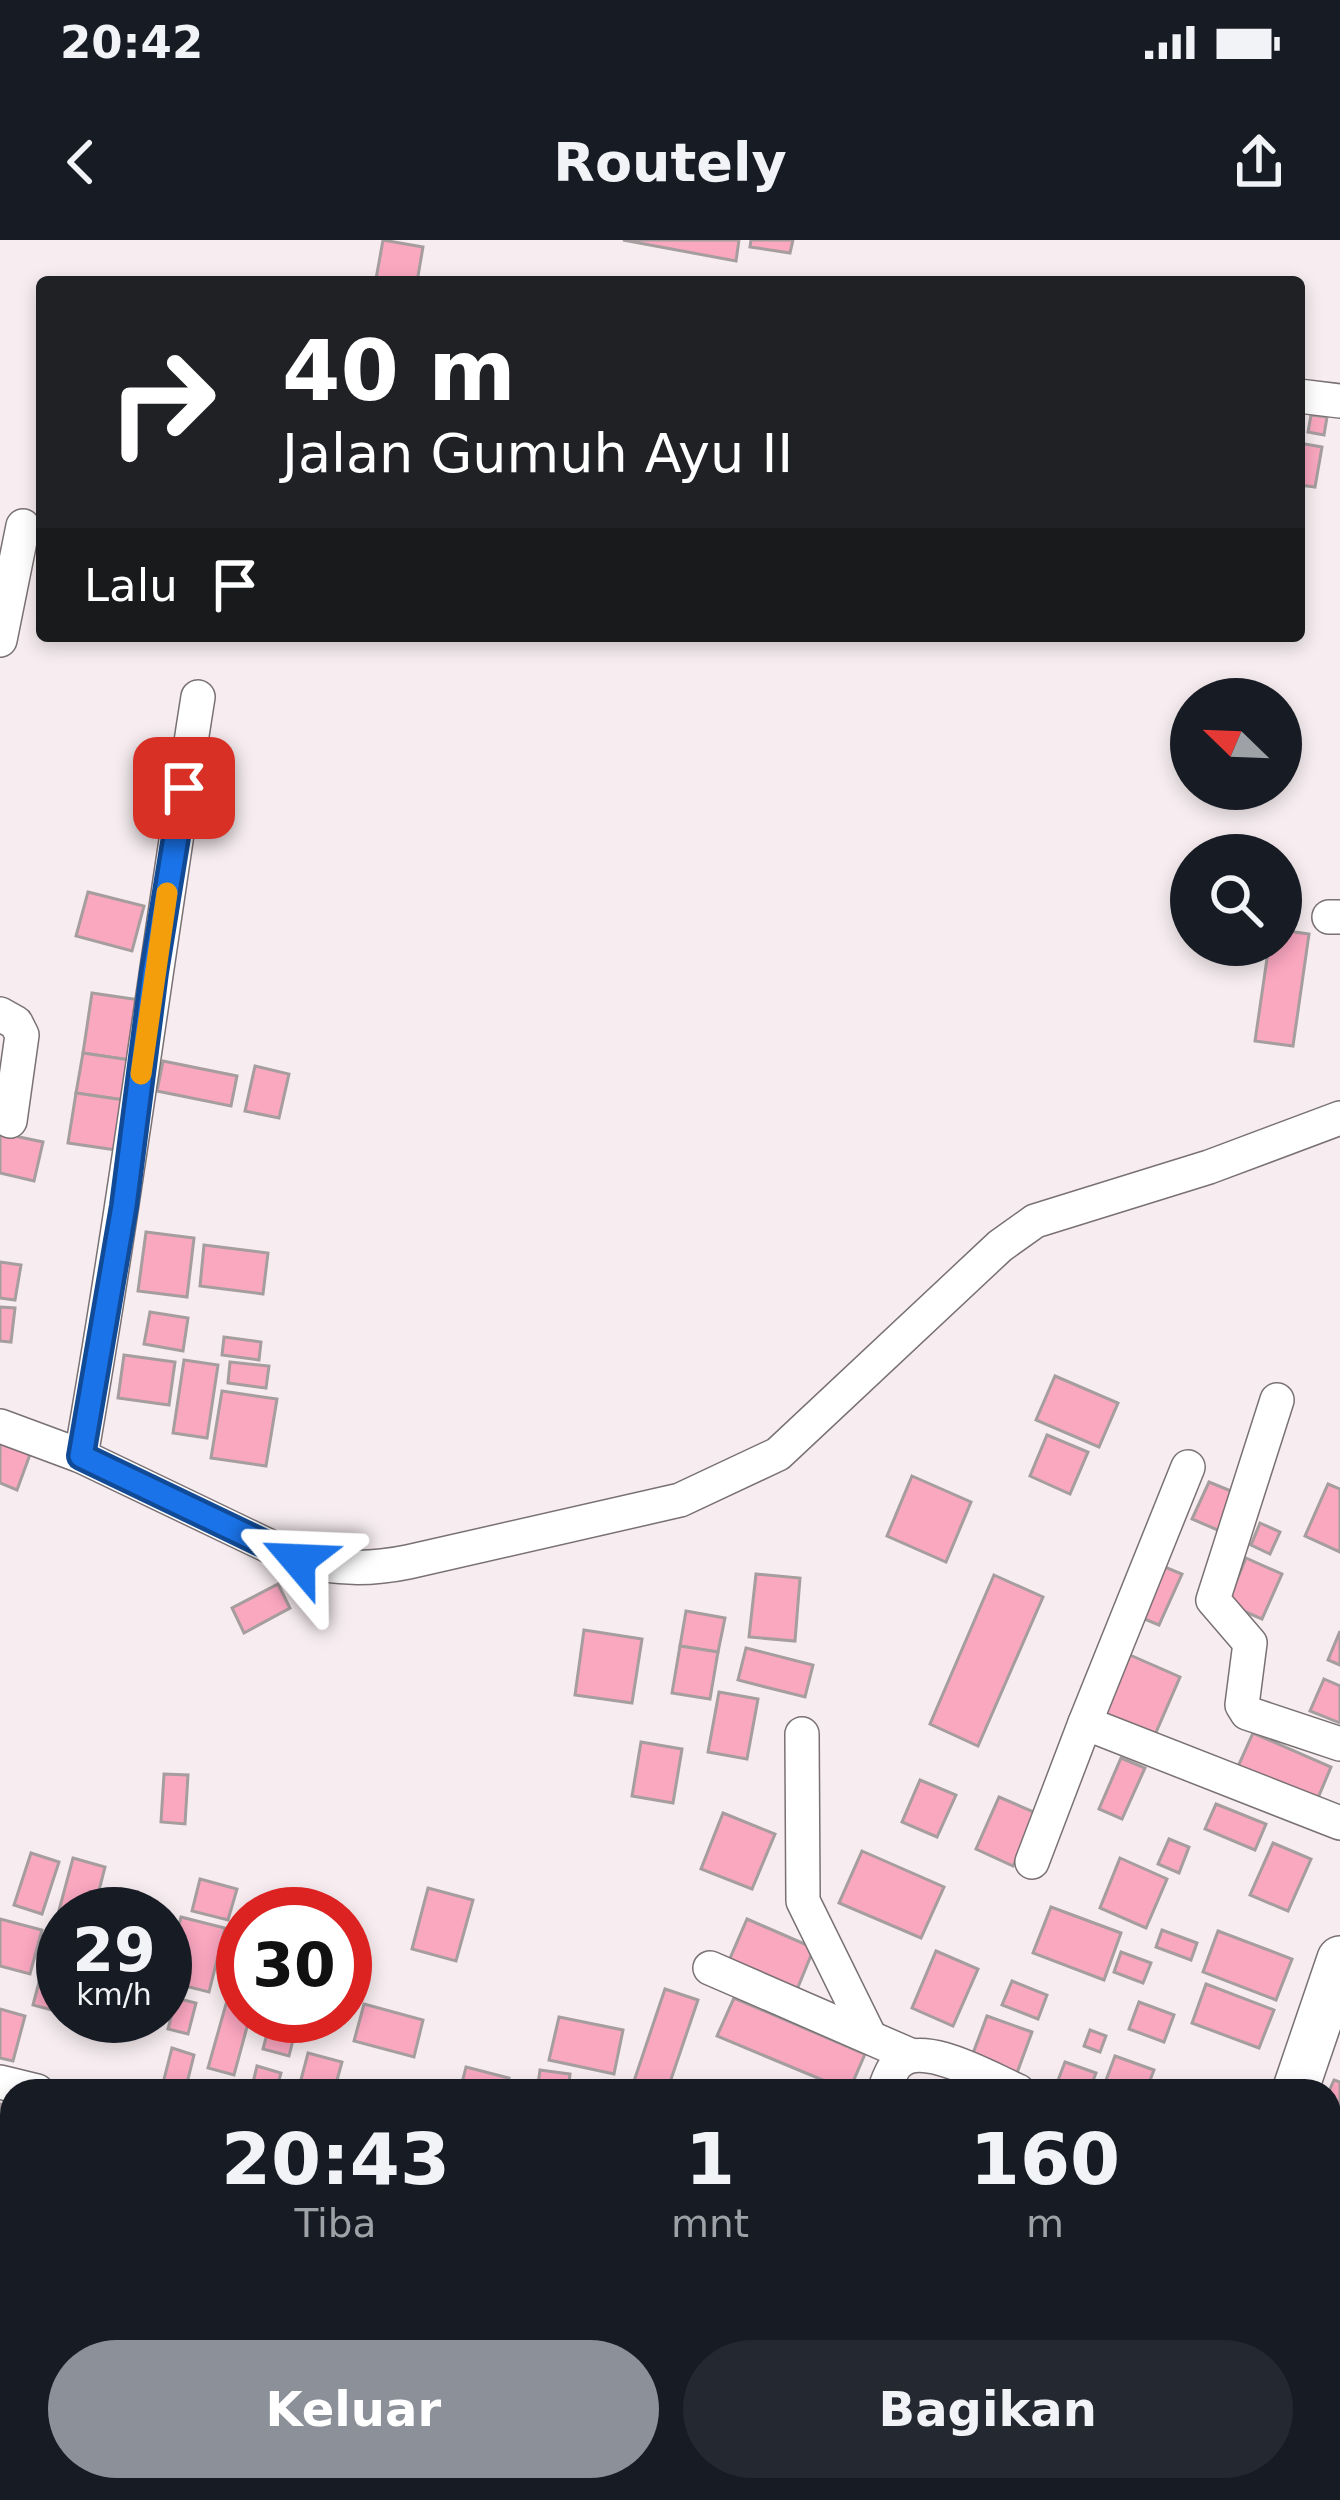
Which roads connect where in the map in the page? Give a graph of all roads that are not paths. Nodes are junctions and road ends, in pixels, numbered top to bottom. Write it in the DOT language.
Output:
graph roads {
  1 [pos="1305,397"];
  2 [pos="1340,401"];
  3 [pos="23,526"];
  4 [pos="0,640"];
  5 [pos="198,697"];
  6 [pos="0,1014"];
  7 [pos="1340,1118"];
  8 [pos="10,1121"];
  9 [pos="1277,1400"];
  10 [pos="0,1426"];
  11 [pos="81,1456"];
  12 [pos="1188,1468"];
  13 [pos="1085,1723"];
  14 [pos="802,1734"];
  15 [pos="1340,1744"];
  16 [pos="1340,1822"];
  17 [pos="1032,1862"];
  18 [pos="1340,1959"];
  19 [pos="710,1968"];
  20 [pos="868,2033"];
  21 [pos="910,2055"];
  22 [pos="890,2079"];
  23 [pos="990,2079"];
  24 [pos="1298,2079"];
  1 -- 2 [label="street"];
  3 -- 4 [label="street"];
  5 -- 11 [label="street"];
  6 -- 8 [label="street"];
  7 -- 11 [label="street"];
  9 -- 15 [label="street"];
  10 -- 11 [label="street"];
  12 -- 13 [label="street"];
  13 -- 16 [label="street"];
  13 -- 17 [label="street"];
  14 -- 20 [label="street"];
  18 -- 24 [label="main road"];
  19 -- 20 [label="street"];
  20 -- 21 [label="street"];
  21 -- 22 [label="street"];
  21 -- 23 [label="street"];
}
